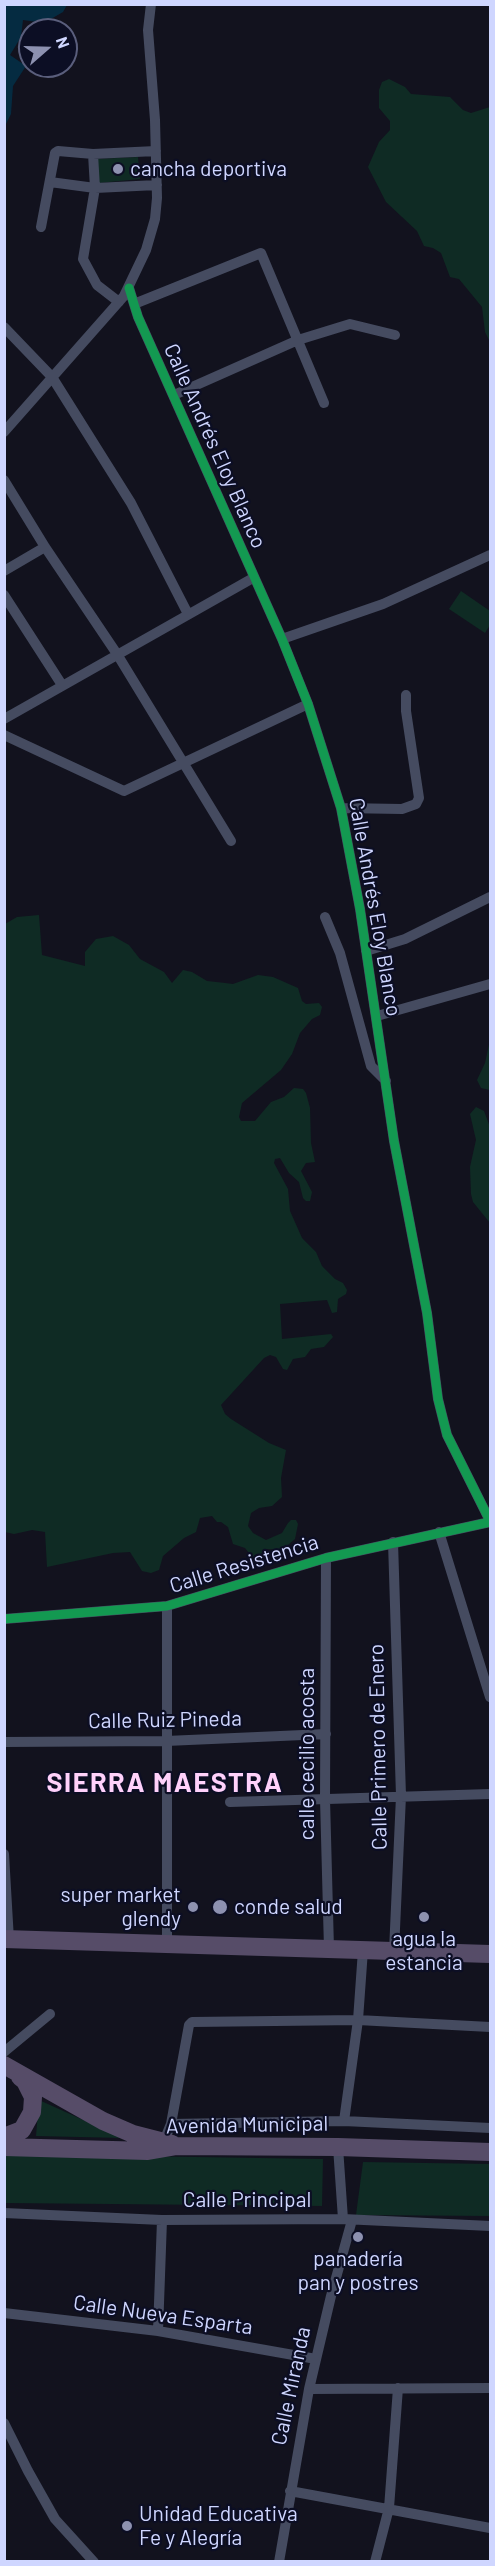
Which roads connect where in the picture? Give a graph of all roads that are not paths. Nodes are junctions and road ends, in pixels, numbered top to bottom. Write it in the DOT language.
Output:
graph roads {
  1 [pos="151,4"];
  2 [pos="156,151"];
  3 [pos="93,154"];
  4 [pos="50,182"];
  5 [pos="157,185"];
  6 [pos="94,188"];
  7 [pos="41,227"];
  8 [pos="129,288"];
  9 [pos="119,302"];
  10 [pos="134,304"];
  11 [pos="4,327"];
  12 [pos="395,335"];
  13 [pos="298,340"];
  14 [pos="52,377"];
  15 [pos="174,395"];
  16 [pos="324,403"];
  17 [pos="4,432"];
  18 [pos="4,480"];
  19 [pos="45,547"];
  20 [pos="490,555"];
  21 [pos="4,571"];
  22 [pos="254,578"];
  23 [pos="4,595"];
  24 [pos="188,614"];
  25 [pos="282,639"];
  26 [pos="117,654"];
  27 [pos="62,685"];
  28 [pos="406,695"];
  29 [pos="308,705"];
  30 [pos="4,719"];
  31 [pos="4,735"];
  32 [pos="184,764"];
  33 [pos="341,808"];
  34 [pos="231,840"];
  35 [pos="490,897"];
  36 [pos="325,918"];
  37 [pos="366,951"];
  38 [pos="490,984"];
  39 [pos="377,1016"];
  40 [pos="386,1081"];
  41 [pos="490,1522"];
  42 [pos="439,1532"];
  43 [pos="393,1542"];
  44 [pos="326,1558"];
  45 [pos="167,1606"];
  46 [pos="4,1619"];
  47 [pos="490,1697"];
  48 [pos="326,1734"];
  49 [pos="166,1741"];
  50 [pos="4,1742"];
  51 [pos="490,1794"];
  52 [pos="401,1797"];
  53 [pos="325,1799"];
  54 [pos="230,1802"];
  55 [pos="4,1854"];
  56 [pos="6,1940"];
  57 [pos="168,1943"];
  58 [pos="328,1949"];
  59 [pos="363,1950"];
  60 [pos="394,1951"];
  61 [pos="490,1954"];
  62 [pos="50,2014"];
  63 [pos="358,2020"];
  64 [pos="490,2027"];
  65 [pos="4,2052"];
  66 [pos="8,2068"];
  67 [pos="344,2121"];
  68 [pos="490,2128"];
  69 [pos="4,2137"];
  70 [pos="171,2137"];
  71 [pos="338,2146"];
  72 [pos="4,2147"];
  73 [pos="490,2152"];
  74 [pos="4,2213"];
  75 [pos="162,2220"];
  76 [pos="348,2220"];
  77 [pos="490,2226"];
  78 [pos="4,2313"];
  79 [pos="158,2331"];
  80 [pos="315,2359"];
  81 [pos="398,2388"];
  82 [pos="490,2388"];
  83 [pos="309,2389"];
  84 [pos="4,2423"];
  85 [pos="290,2491"];
  86 [pos="389,2508"];
  87 [pos="490,2528"];
  88 [pos="94,2562"];
  89 [pos="279,2562"];
  90 [pos="375,2562"];
  1 -- 2 [label="street"];
  2 -- 3 [label="street"];
  2 -- 5 [label="street"];
  3 -- 4 [label="street"];
  3 -- 6 [label="street"];
  4 -- 6 [label="street"];
  4 -- 7 [label="street"];
  5 -- 6 [label="street"];
  5 -- 8 [label="street"];
  6 -- 9 [label="street"];
  8 -- 9 [label="street"];
  8 -- 10 [label="street, Calle Andrés Eloy Blanco"];
  9 -- 14 [label="street"];
  10 -- 13 [label="street"];
  10 -- 15 [label="street, Calle Andrés Eloy Blanco"];
  11 -- 14 [label="street"];
  12 -- 13 [label="street"];
  13 -- 15 [label="street"];
  13 -- 16 [label="street"];
  14 -- 17 [label="street"];
  14 -- 24 [label="street"];
  15 -- 22 [label="street, Calle Andrés Eloy Blanco"];
  18 -- 19 [label="street"];
  19 -- 21 [label="street"];
  19 -- 26 [label="street"];
  20 -- 25 [label="street"];
  22 -- 24 [label="street"];
  22 -- 25 [label="street, Calle Andrés Eloy Blanco"];
  23 -- 27 [label="street"];
  24 -- 26 [label="street"];
  25 -- 29 [label="street, Calle Andrés Eloy Blanco"];
  26 -- 27 [label="street"];
  26 -- 32 [label="street"];
  27 -- 30 [label="street"];
  28 -- 33 [label="street"];
  29 -- 32 [label="street"];
  29 -- 33 [label="street, Calle Andrés Eloy Blanco"];
  31 -- 32 [label="street"];
  32 -- 34 [label="street"];
  33 -- 37 [label="street, Calle Andrés Eloy Blanco"];
  35 -- 37 [label="street"];
  36 -- 40 [label="street"];
  37 -- 39 [label="street, Calle Andrés Eloy Blanco"];
  38 -- 39 [label="street"];
  39 -- 40 [label="street, Calle Andrés Eloy Blanco"];
  40 -- 41 [label="street, Calle Andrés Eloy Blanco"];
  41 -- 42 [label="street, Calle Resistencia"];
  42 -- 43 [label="street, Calle Resistencia"];
  42 -- 47 [label="street"];
  43 -- 44 [label="street, Calle Resistencia"];
  43 -- 52 [label="street, Calle Primero de Enero"];
  44 -- 45 [label="street, Calle Resistencia"];
  44 -- 48 [label="street, calle cecilio acosta"];
  45 -- 46 [label="street, Calle Resistencia"];
  45 -- 49 [label="street"];
  48 -- 49 [label="street, Calle Ruiz Pineda"];
  48 -- 53 [label="street, calle cecilio acosta"];
  49 -- 50 [label="street, Calle Ruiz Pineda"];
  49 -- 57 [label="street"];
  51 -- 52 [label="street"];
  52 -- 53 [label="street"];
  52 -- 60 [label="street, Calle Primero de Enero"];
  53 -- 54 [label="street"];
  53 -- 58 [label="street, calle cecilio acosta"];
  55 -- 56 [label="street"];
  56 -- 57 [label="highway"];
  57 -- 58 [label="highway"];
  58 -- 59 [label="highway"];
  59 -- 60 [label="highway"];
  59 -- 63 [label="street"];
  60 -- 61 [label="highway"];
  62 -- 65 [label="street"];
  63 -- 64 [label="street"];
  63 -- 67 [label="street"];
  63 -- 70 [label="street"];
  66 -- 69 [label="highway"];
  66 -- 70 [label="highway"];
  67 -- 68 [label="street"];
  67 -- 70 [label="street"];
  70 -- 71 [label="highway, Avenida Municipal"];
  70 -- 72 [label="highway, Avenida Municipal"];
  71 -- 73 [label="highway, Avenida Municipal"];
  71 -- 76 [label="street, Calle Miranda"];
  74 -- 75 [label="street, Calle Principal"];
  75 -- 76 [label="street, Calle Principal"];
  75 -- 79 [label="street"];
  76 -- 77 [label="street, Calle Principal"];
  76 -- 80 [label="street, Calle Miranda"];
  78 -- 79 [label="street, Calle Nueva Esparta"];
  79 -- 80 [label="street, Calle Nueva Esparta"];
  80 -- 83 [label="street, Calle Miranda"];
  81 -- 82 [label="street"];
  81 -- 83 [label="street"];
  81 -- 86 [label="street"];
  83 -- 85 [label="street, Calle Miranda"];
  84 -- 88 [label="street"];
  85 -- 86 [label="street"];
  85 -- 89 [label="street, Calle Miranda"];
  86 -- 87 [label="street"];
  86 -- 90 [label="street"];
}
